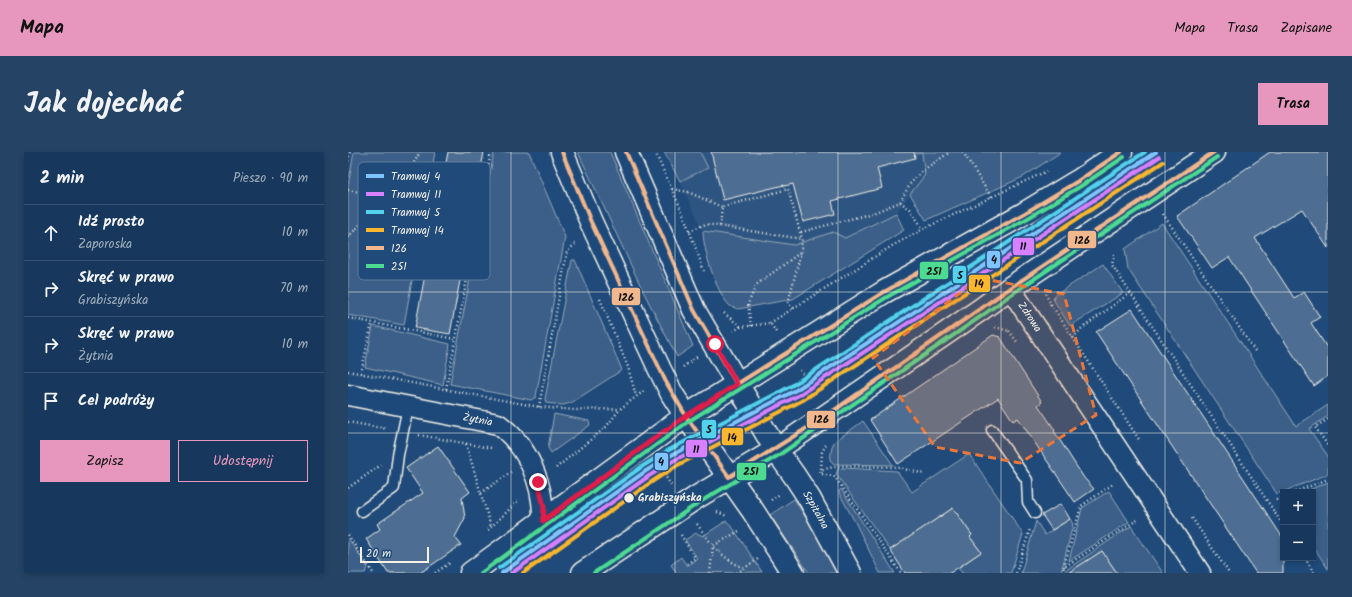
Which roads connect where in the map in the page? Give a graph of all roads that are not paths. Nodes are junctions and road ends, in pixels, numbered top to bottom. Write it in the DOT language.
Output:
graph roads {
  1 [pos="562,152"];
  2 [pos="626,152"];
  3 [pos="1121,152"];
  4 [pos="1214,152"];
  5 [pos="1010,288"];
  6 [pos="737,384"];
  7 [pos="348,395"];
  8 [pos="408,407"];
  9 [pos="686,416"];
  10 [pos="992,430"];
  11 [pos="776,450"];
  12 [pos="729,477"];
  13 [pos="362,511"];
  14 [pos="1035,513"];
  15 [pos="543,521"];
  16 [pos="589,571"];
  17 [pos="471,573"];
  18 [pos="793,573"];
  19 [pos="850,573"];
  20 [pos="1200,573"];
  1 -- 9 [label="main road"];
  2 -- 6 [label="main road, Szpitalna"];
  3 -- 6 [label="main road"];
  4 -- 5 [label="main road"];
  5 -- 11 [label="main road"];
  5 -- 20 [label="street, Zdrowa"];
  6 -- 9 [label="main road"];
  6 -- 11 [label="main road, Szpitalna"];
  7 -- 8 [label="street, Żytnia"];
  8 -- 13 [label="lane"];
  8 -- 15 [label="street, Żytnia"];
  9 -- 12 [label="main road"];
  9 -- 15 [label="main road"];
  10 -- 14 [label="lane"];
  11 -- 12 [label="main road"];
  11 -- 19 [label="main road, Szpitalna"];
  12 -- 16 [label="main road"];
  12 -- 18 [label="main road"];
  15 -- 17 [label="main road"];
}
